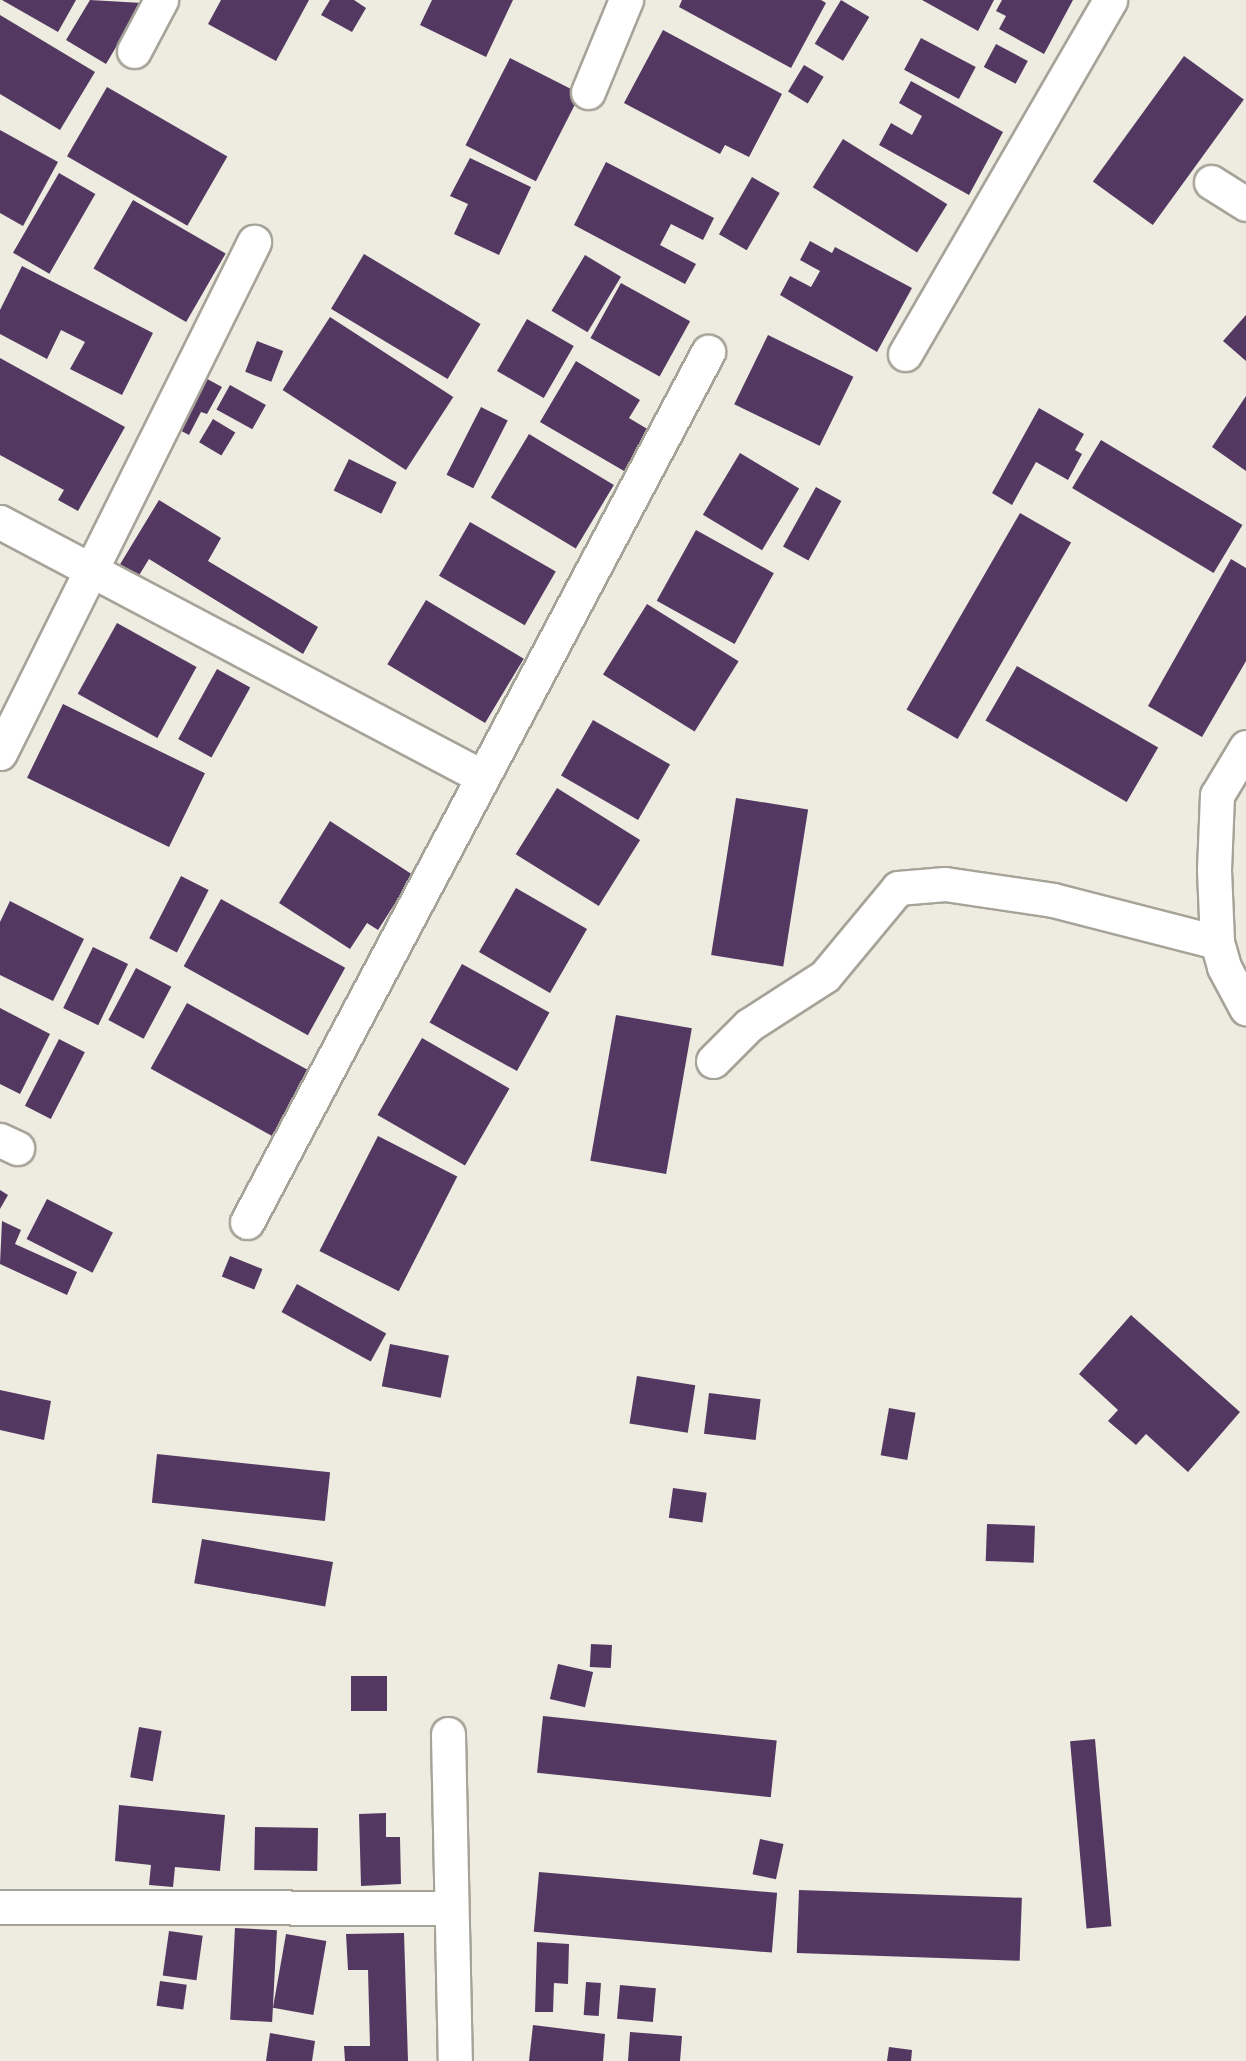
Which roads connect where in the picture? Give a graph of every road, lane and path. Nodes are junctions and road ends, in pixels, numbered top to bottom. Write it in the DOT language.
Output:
graph roads {
  1 [pos="161,0"];
  2 [pos="626,0"];
  3 [pos="1110,0"];
  4 [pos="134,51"];
  5 [pos="588,92"];
  6 [pos="1211,182"];
  7 [pos="1246,204"];
  8 [pos="254,242"];
  9 [pos="708,352"];
  10 [pos="905,354"];
  11 [pos="0,522"];
  12 [pos="90,572"];
  13 [pos="1246,747"];
  14 [pos="0,753"];
  15 [pos="481,776"];
  16 [pos="1217,942"];
  17 [pos="1246,1008"];
  18 [pos="713,1061"];
  19 [pos="247,1222"];
  20 [pos="448,1734"];
  21 [pos="0,1907"];
  22 [pos="451,1908"];
  23 [pos="455,2061"];
  1 -- 4 [label="street"];
  2 -- 5 [label="street"];
  3 -- 10 [label="street"];
  6 -- 7 [label="street"];
  8 -- 12 [label="street"];
  9 -- 15 [label="street"];
  11 -- 12 [label="street"];
  12 -- 14 [label="street"];
  12 -- 15 [label="street"];
  13 -- 16 [label="street"];
  15 -- 19 [label="street"];
  16 -- 17 [label="street"];
  16 -- 18 [label="street"];
  20 -- 22 [label="street"];
  21 -- 22 [label="street"];
  22 -- 23 [label="street"];
}
